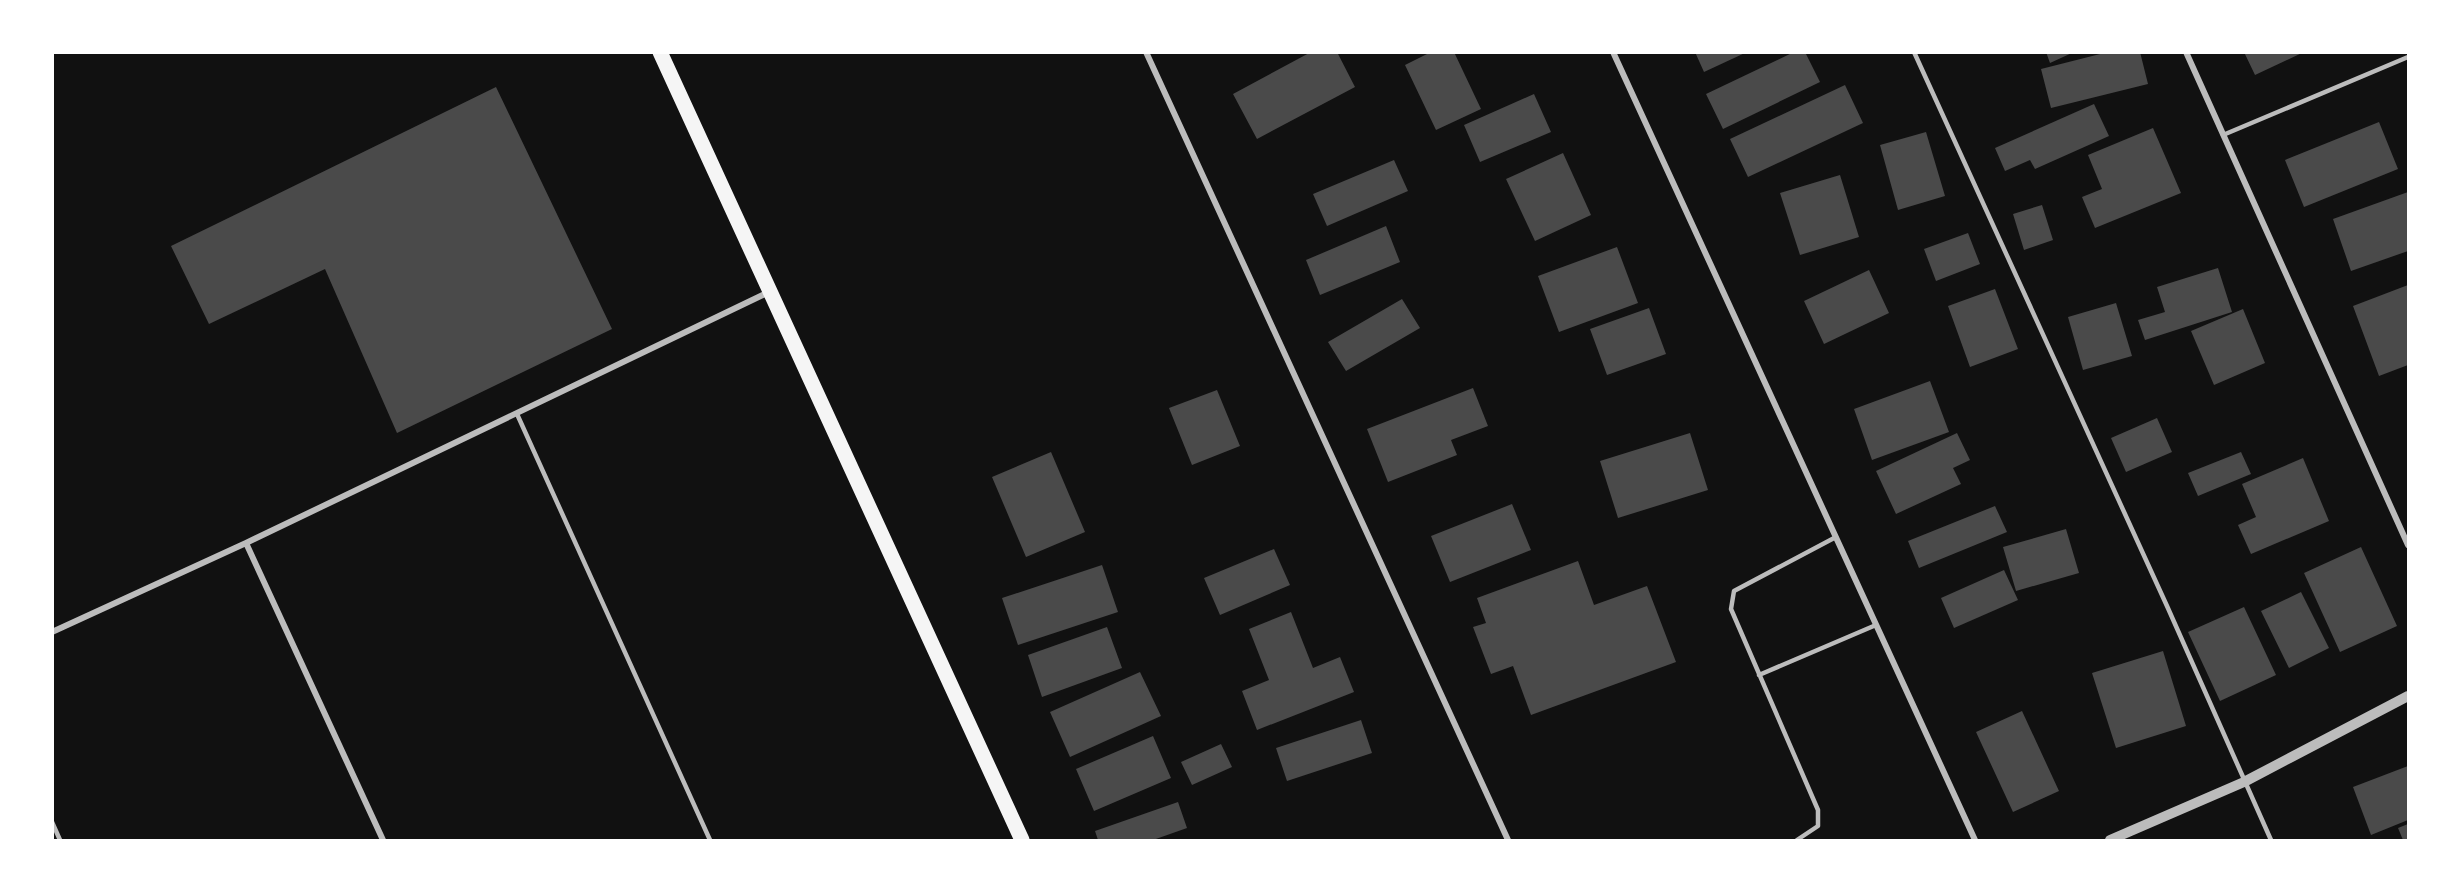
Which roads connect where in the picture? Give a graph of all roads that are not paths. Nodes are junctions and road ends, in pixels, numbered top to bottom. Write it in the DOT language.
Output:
graph roads {
  1 [pos="660,52"];
  2 [pos="1146,52"];
  3 [pos="1613,52"];
  4 [pos="1914,52"];
  5 [pos="2186,52"];
  6 [pos="2409,57"];
  7 [pos="2223,135"];
  8 [pos="769,292"];
  9 [pos="517,414"];
  10 [pos="1836,537"];
  11 [pos="246,543"];
  12 [pos="2409,545"];
  13 [pos="1876,625"];
  14 [pos="52,632"];
  15 [pos="1759,675"];
  16 [pos="2409,696"];
  17 [pos="2244,782"];
  18 [pos="52,822"];
  19 [pos="60,840"];
  20 [pos="383,840"];
  21 [pos="710,840"];
  22 [pos="1022,840"];
  23 [pos="1508,840"];
  24 [pos="1797,840"];
  25 [pos="1975,840"];
  26 [pos="2110,840"];
  27 [pos="2271,840"];
  1 -- 8 [label="main road"];
  2 -- 23 [label="street"];
  3 -- 10 [label="street"];
  4 -- 17 [label="lane"];
  5 -- 7 [label="street"];
  6 -- 7 [label="lane"];
  7 -- 12 [label="street"];
  8 -- 9 [label="street"];
  8 -- 22 [label="main road"];
  9 -- 11 [label="street"];
  9 -- 21 [label="lane"];
  10 -- 13 [label="street"];
  10 -- 15 [label="lane"];
  11 -- 14 [label="street"];
  11 -- 20 [label="street"];
  13 -- 15 [label="lane"];
  13 -- 25 [label="street"];
  15 -- 24 [label="lane"];
  16 -- 17 [label="street"];
  17 -- 26 [label="street"];
  17 -- 27 [label="lane"];
  18 -- 19 [label="lane"];
}
